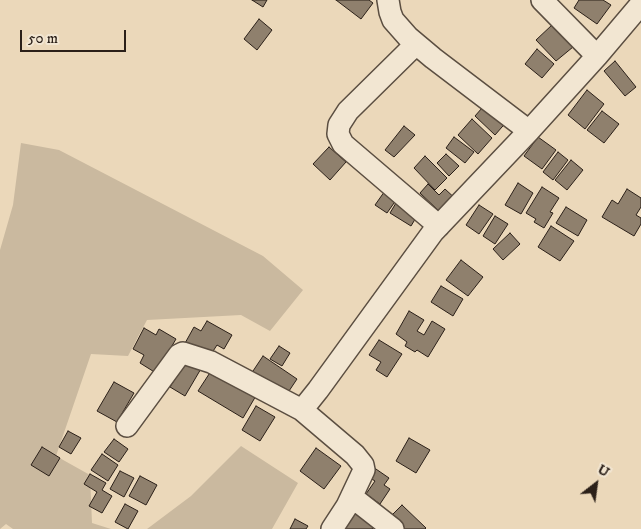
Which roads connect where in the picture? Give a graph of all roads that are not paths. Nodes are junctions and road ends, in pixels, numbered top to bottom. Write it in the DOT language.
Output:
graph roads {
  1 [pos="388,0"];
  2 [pos="542,0"];
  3 [pos="641,4"];
  4 [pos="416,44"];
  5 [pos="597,56"];
  6 [pos="529,131"];
  7 [pos="439,226"];
  8 [pos="302,410"];
  9 [pos="127,426"];
  10 [pos="352,497"];
  11 [pos="332,529"];
  12 [pos="392,529"];
  1 -- 4 [label="street"];
  2 -- 5 [label="street"];
  3 -- 5 [label="street"];
  4 -- 6 [label="street"];
  4 -- 7 [label="street"];
  5 -- 6 [label="street"];
  6 -- 7 [label="street"];
  7 -- 8 [label="street"];
  8 -- 9 [label="street"];
  8 -- 10 [label="street"];
  10 -- 11 [label="street"];
  10 -- 12 [label="street"];
}
